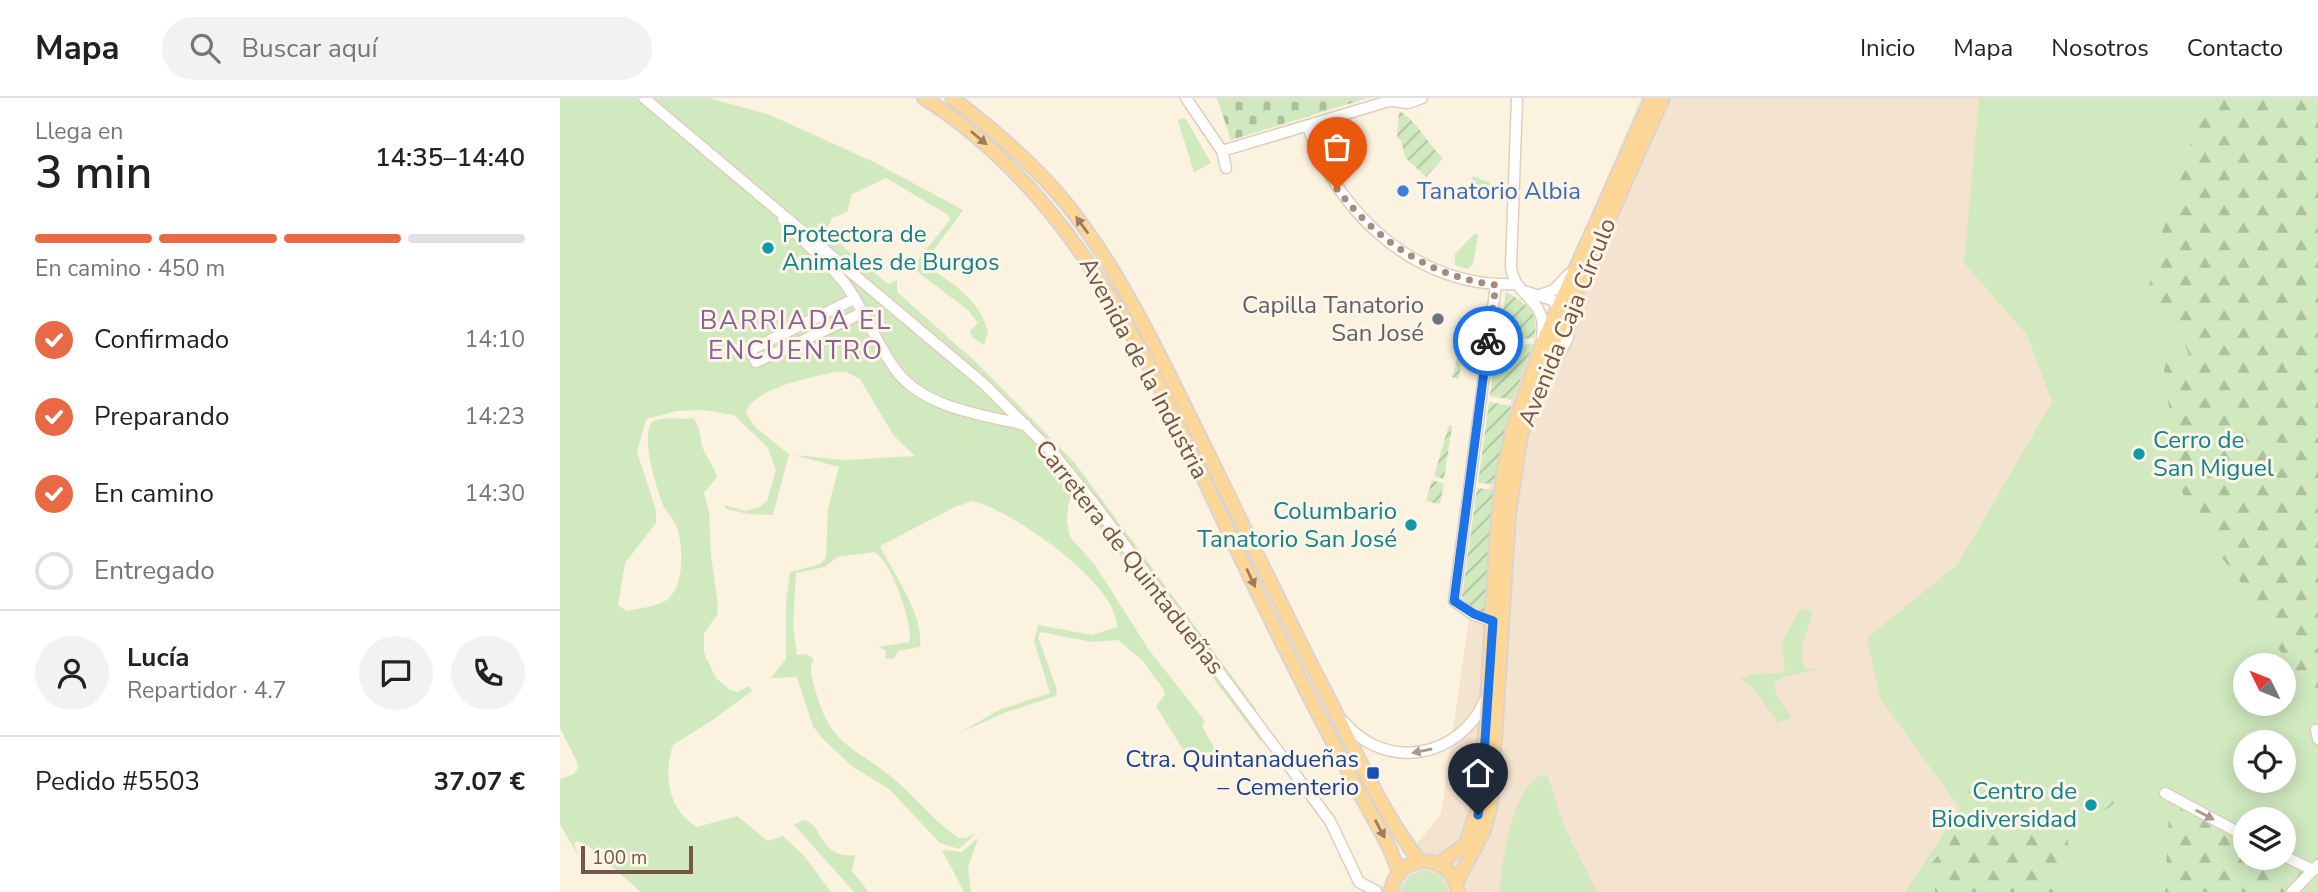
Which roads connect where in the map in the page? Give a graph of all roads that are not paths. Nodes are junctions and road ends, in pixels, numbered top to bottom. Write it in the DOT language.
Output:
graph roads {
  1 [pos="644,98"];
  2 [pos="924,98"];
  3 [pos="952,98"];
  4 [pos="1186,98"];
  5 [pos="1422,98"];
  6 [pos="1510,98"];
  7 [pos="1517,98"];
  8 [pos="1652,98"];
  9 [pos="1663,98"];
  10 [pos="1396,100"];
  11 [pos="1516,114"];
  12 [pos="1329,121"];
  13 [pos="1308,127"];
  14 [pos="1222,150"];
  15 [pos="1317,150"];
  16 [pos="1226,168"];
  17 [pos="775,205"];
  18 [pos="1578,262"];
  19 [pos="1496,285"];
  20 [pos="1519,287"];
  21 [pos="854,299"];
  22 [pos="1538,299"];
  23 [pos="1565,309"];
  24 [pos="862,313"];
  25 [pos="1530,374"];
  26 [pos="1026,426"];
  27 [pos="1493,621"];
  28 [pos="1305,654"];
  29 [pos="1488,693"];
  30 [pos="2165,793"];
  31 [pos="2233,830"];
  32 [pos="1419,860"];
  33 [pos="2296,862"];
  34 [pos="1438,863"];
  35 [pos="2312,869"];
  36 [pos="1399,872"];
  37 [pos="1457,887"];
  38 [pos="1376,891"];
  39 [pos="1391,892"];
  40 [pos="2292,892"];
  1 -- 17 [label="street, Carretera de Quintadueñas"];
  2 -- 36 [label="main road, Avenida de la Industria, one-way"];
  28 -- 3 [label="main road, Avenida de la Industria, one-way"];
  4 -- 14 [label="street"];
  5 -- 10 [label="street"];
  6 -- 11 [label="street"];
  7 -- 11 [label="street"];
  8 -- 18 [label="main road, Avenida Caja Círculo"];
  9 -- 23 [label="main road, Avenida Caja Círculo"];
  10 -- 12 [label="street"];
  11 -- 20 [label="street"];
  12 -- 13 [label="street"];
  12 -- 15 [label="street"];
  13 -- 14 [label="street"];
  13 -- 15 [label="street"];
  14 -- 16 [label="street"];
  15 -- 19 [label="street"];
  17 -- 21 [label="street"];
  17 -- 26 [label="street, Carretera de Quintadueñas"];
  18 -- 22 [label="street"];
  18 -- 23 [label="main road, Avenida Caja Círculo"];
  19 -- 20 [label="street"];
  19 -- 27 [label="street"];
  20 -- 22 [label="street"];
  21 -- 24 [label="street"];
  21 -- 24 [label="street"];
  22 -- 23 [label="street"];
  22 -- 25 [label="street"];
  23 -- 25 [label="main road, Avenida Caja Círculo"];
  23 -- 37 [label="main road, Avenida Caja Círculo"];
  24 -- 26 [label="street"];
  25 -- 27 [label="main road, Avenida Caja Círculo"];
  26 -- 38 [label="street, Carretera de Quintadueñas"];
  27 -- 29 [label="main road, Avenida Caja Círculo"];
  29 -- 28 [label="street, Avenida de la Industria, one-way"];
  28 -- 32 [label="main road, Avenida de la Industria"];
  29 -- 34 [label="main road, Avenida Caja Círculo"];
  30 -- 31 [label="street, one-way"];
  32 -- 34 [label="main road"];
  32 -- 36 [label="main road"];
  33 -- 35 [label="street"];
  34 -- 37 [label="main road"];
  35 -- 40 [label="street"];
  36 -- 39 [label="main road"];
}
